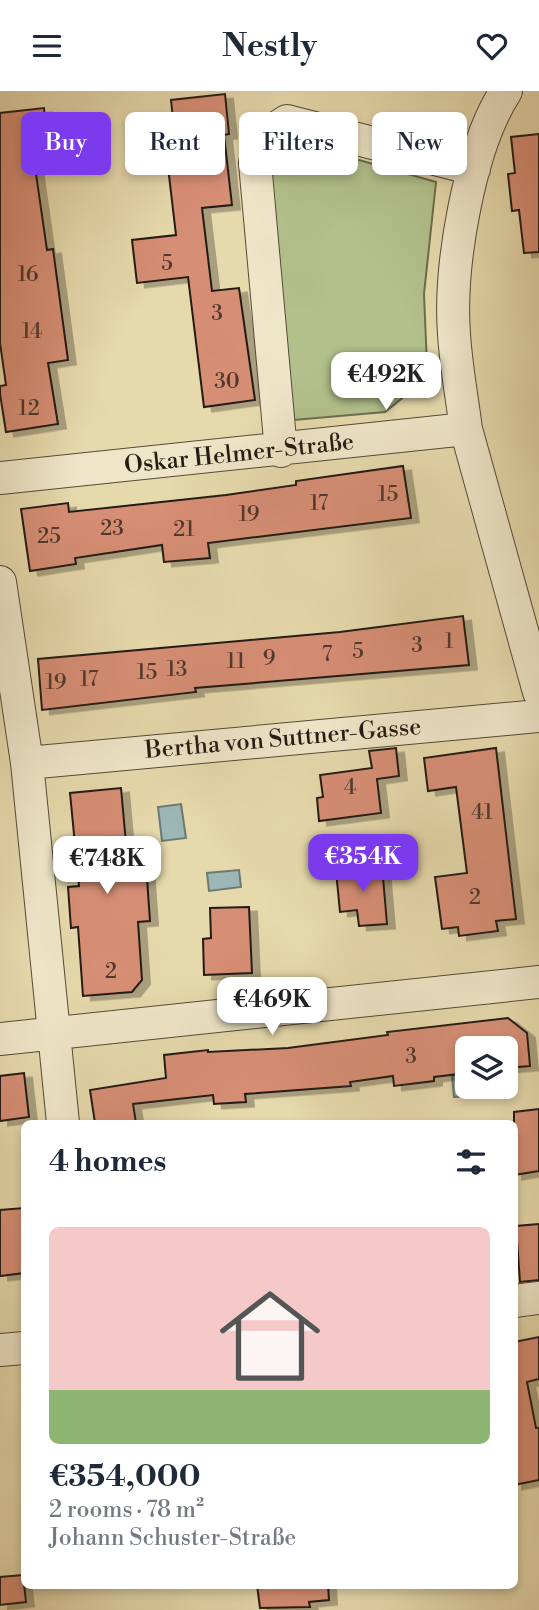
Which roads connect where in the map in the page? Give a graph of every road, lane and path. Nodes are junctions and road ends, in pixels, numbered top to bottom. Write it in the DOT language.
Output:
graph roads {
  1 [pos="506,91"];
  2 [pos="474,169"];
  3 [pos="466,429"];
  4 [pos="281,451"];
  5 [pos="0,478"];
  6 [pos="0,582"];
  7 [pos="539,692"];
  8 [pos="539,716"];
  9 [pos="27,763"];
  10 [pos="539,982"];
  11 [pos="55,1034"];
  12 [pos="0,1039"];
  13 [pos="63,1120"];
  14 [pos="539,1298"];
  15 [pos="518,1301"];
  16 [pos="21,1348"];
  17 [pos="0,1350"];
  1 -- 2 [label="street"];
  2 -- 3 [label="street"];
  2 -- 4 [label="street"];
  3 -- 4 [label="street, Oskar Helmer-Straße"];
  3 -- 7 [label="street"];
  4 -- 5 [label="street, Oskar Helmer-Straße"];
  6 -- 9 [label="street"];
  8 -- 9 [label="street, Bertha von Suttner-Gasse"];
  9 -- 11 [label="street"];
  10 -- 11 [label="street"];
  11 -- 12 [label="street"];
  11 -- 13 [label="street"];
  14 -- 15 [label="street"];
  16 -- 17 [label="street"];
}
